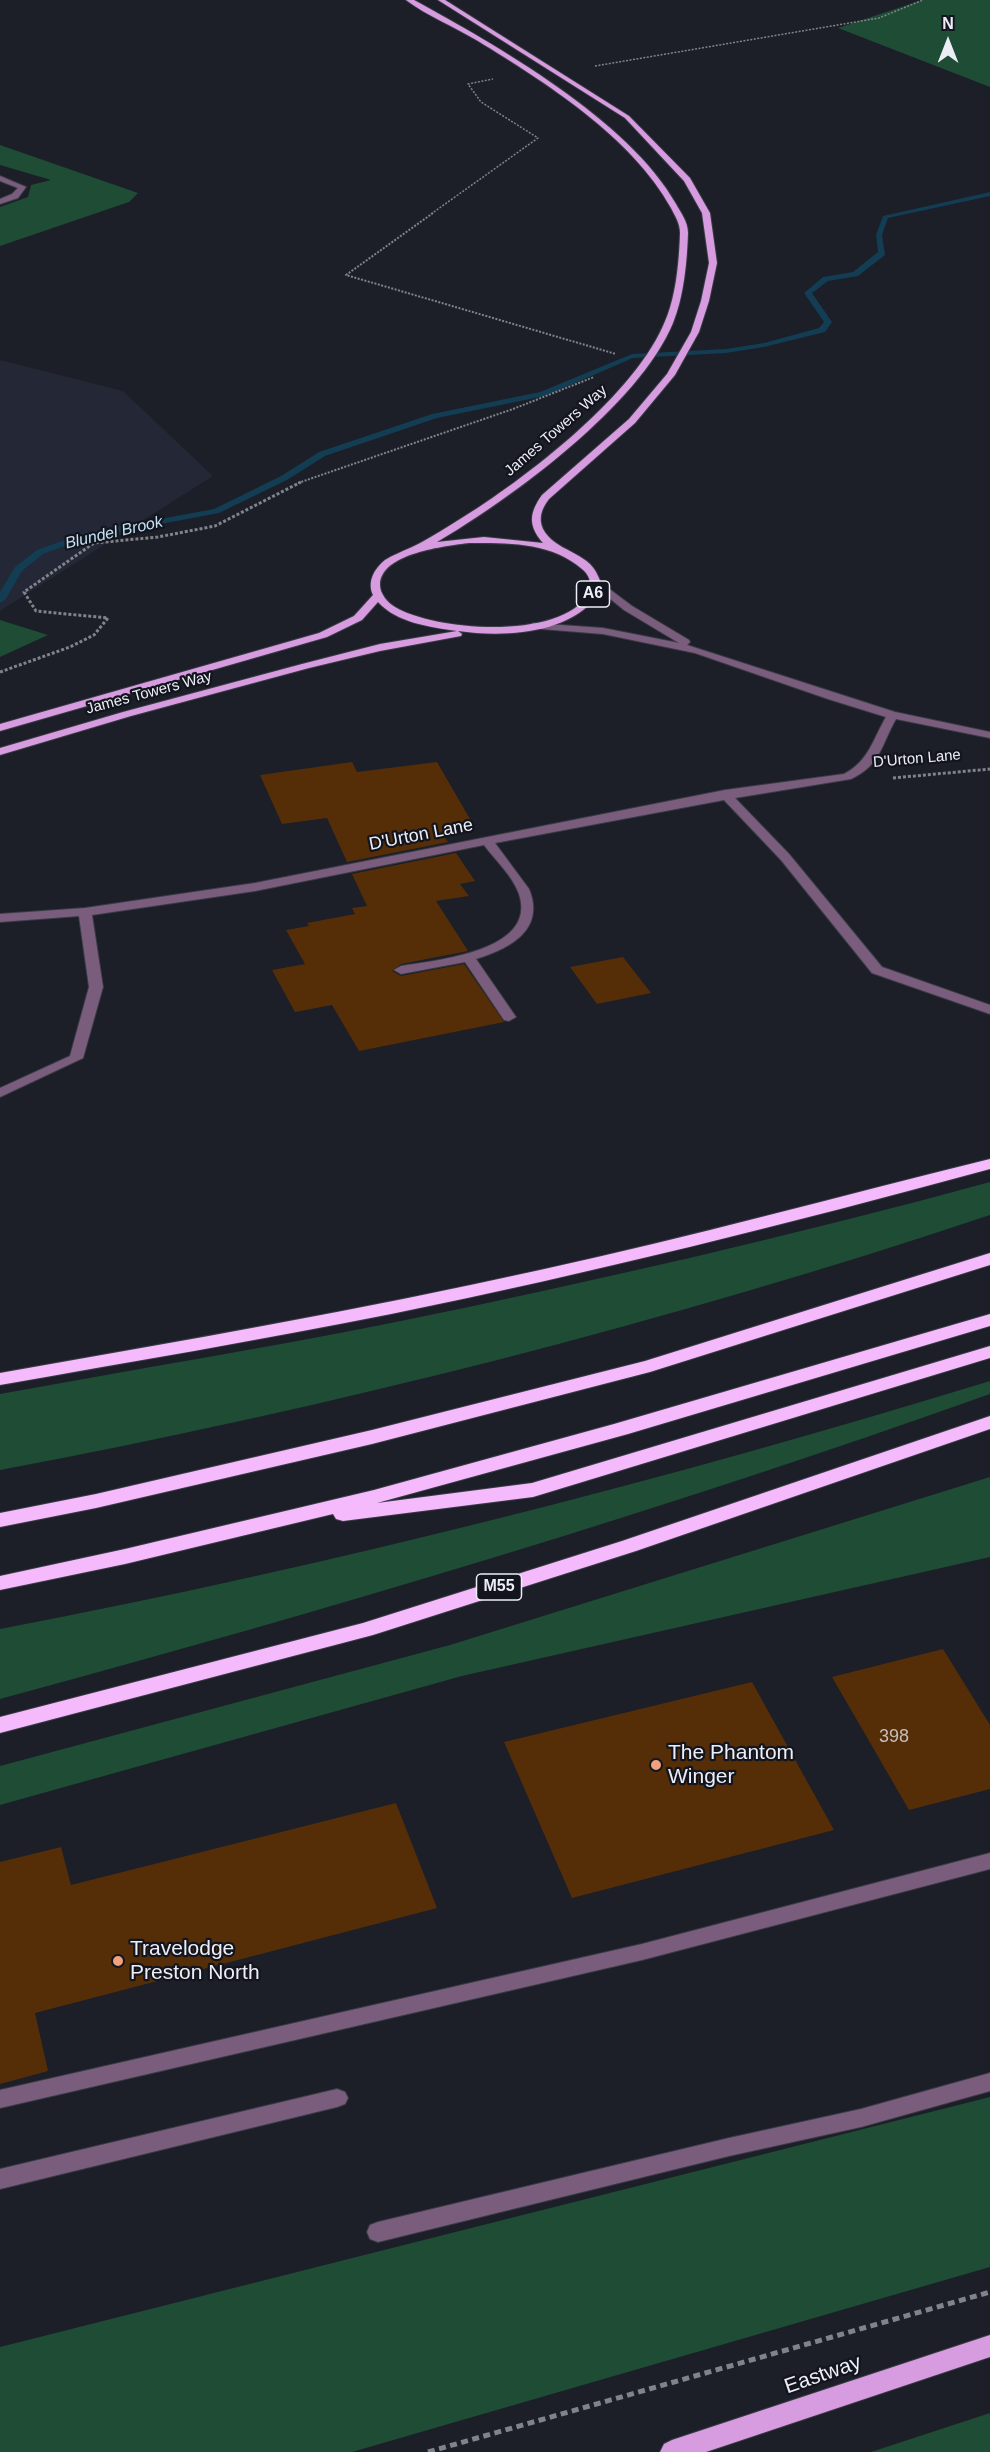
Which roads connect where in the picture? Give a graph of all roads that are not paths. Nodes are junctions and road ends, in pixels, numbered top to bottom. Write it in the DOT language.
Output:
graph roads {
  1 [pos="409,0"];
  2 [pos="441,0"];
  3 [pos="0,178"];
  4 [pos="0,202"];
  5 [pos="555,549"];
  6 [pos="414,550"];
  7 [pos="596,582"];
  8 [pos="378,596"];
  9 [pos="533,626"];
  10 [pos="484,631"];
  11 [pos="698,650"];
  12 [pos="893,715"];
  13 [pos="0,728"];
  14 [pos="990,735"];
  15 [pos="0,752"];
  16 [pos="724,794"];
  17 [pos="486,840"];
  18 [pos="85,912"];
  19 [pos="0,918"];
  20 [pos="468,957"];
  21 [pos="400,970"];
  22 [pos="990,1011"];
  23 [pos="509,1017"];
  24 [pos="0,1093"];
  25 [pos="990,1164"];
  26 [pos="990,1259"];
  27 [pos="990,1320"];
  28 [pos="990,1352"];
  29 [pos="0,1379"];
  30 [pos="990,1422"];
  31 [pos="0,1520"];
  32 [pos="276,1522"];
  33 [pos="0,1583"];
  34 [pos="0,1725"];
  35 [pos="990,1862"];
  36 [pos="990,2082"];
  37 [pos="337,2098"];
  38 [pos="0,2099"];
  39 [pos="0,2179"];
  40 [pos="378,2232"];
  41 [pos="990,2346"];
  42 [pos="672,2452"];
  1 -- 6 [label="main road, James Towers Way / A6"];
  2 -- 5 [label="main road, A6"];
  3 -- 4 [label="street"];
  5 -- 6 [label="main road, A6"];
  5 -- 7 [label="main road, A6"];
  6 -- 8 [label="main road, A6"];
  7 -- 9 [label="main road, A6"];
  7 -- 11 [label="street, D'Urton Lane"];
  8 -- 10 [label="main road, A6"];
  8 -- 13 [label="main road, James Towers Way"];
  9 -- 10 [label="main road, A6"];
  9 -- 11 [label="street, D'Urton Lane"];
  10 -- 15 [label="main road, James Towers Way / A6"];
  11 -- 12 [label="street, D'Urton Lane"];
  12 -- 14 [label="street, D'Urton Lane"];
  12 -- 16 [label="street, D'Urton Lane"];
  16 -- 17 [label="street, D'Urton Lane"];
  16 -- 22 [label="street"];
  17 -- 18 [label="street, D'Urton Lane"];
  17 -- 20 [label="street"];
  18 -- 19 [label="street, D'Urton Lane"];
  18 -- 24 [label="street"];
  20 -- 21 [label="street"];
  20 -- 23 [label="street"];
  25 -- 29 [label="highway"];
  26 -- 31 [label="highway"];
  27 -- 32 [label="highway"];
  28 -- 32 [label="highway"];
  30 -- 34 [label="highway, M55"];
  32 -- 33 [label="highway"];
  35 -- 38 [label="street"];
  36 -- 40 [label="street"];
  37 -- 39 [label="street"];
  41 -- 42 [label="main road, Eastway"];
}
